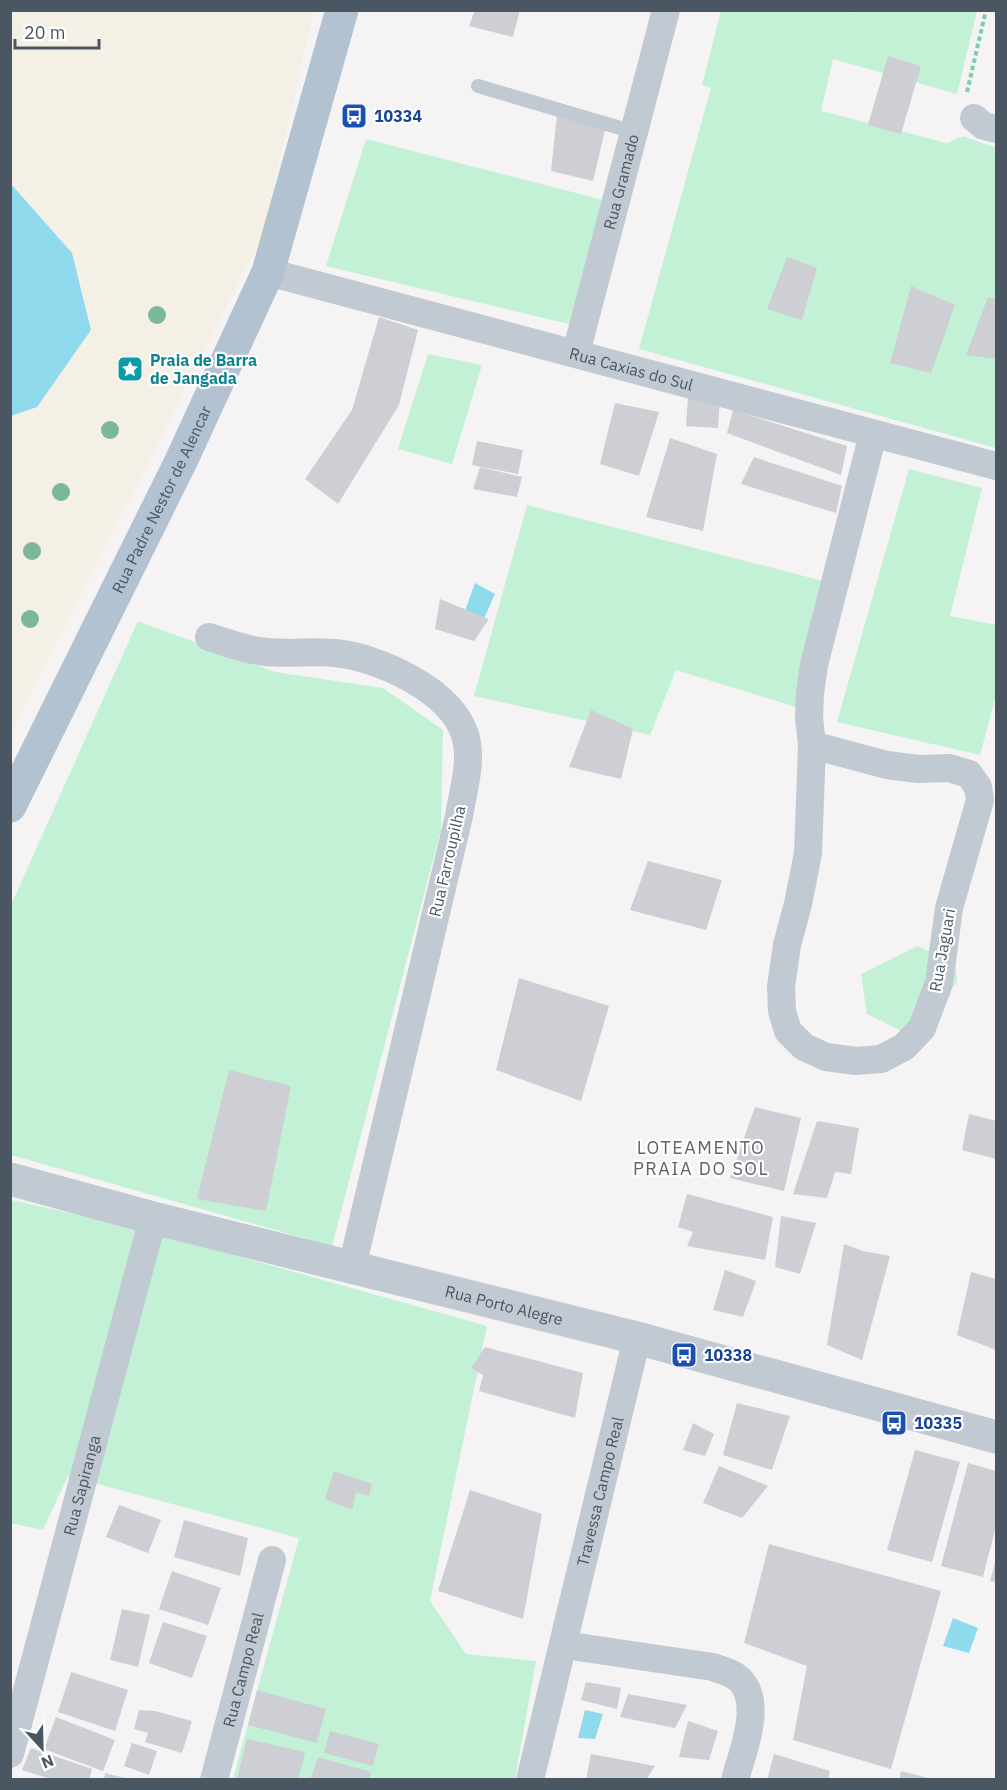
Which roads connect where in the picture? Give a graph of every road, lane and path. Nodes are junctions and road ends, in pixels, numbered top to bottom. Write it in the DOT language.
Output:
graph roads {
  1 [pos="342,10"];
  2 [pos="666,10"];
  3 [pos="986,10"];
  4 [pos="478,86"];
  5 [pos="985,124"];
  6 [pos="634,132"];
  7 [pos="268,272"];
  8 [pos="576,353"];
  9 [pos="873,434"];
  10 [pos="996,466"];
  11 [pos="209,637"];
  12 [pos="812,745"];
  13 [pos="10,806"];
  14 [pos="10,1179"];
  15 [pos="153,1218"];
  16 [pos="352,1267"];
  17 [pos="638,1338"];
  18 [pos="996,1437"];
  19 [pos="272,1560"];
  20 [pos="564,1645"];
  21 [pos="10,1754"];
  22 [pos="214,1779"];
  23 [pos="530,1779"];
  24 [pos="735,1779"];
  1 -- 7 [label="main road, Rua Padre Nestor de Alencar"];
  2 -- 6 [label="street, Rua Gramado"];
  3 -- 5 [label="path"];
  4 -- 6 [label="lane"];
  6 -- 8 [label="street, Rua Gramado"];
  7 -- 8 [label="street, Rua Caxias do Sul"];
  7 -- 13 [label="main road, Rua Padre Nestor de Alencar"];
  8 -- 9 [label="street, Rua Caxias do Sul"];
  9 -- 10 [label="street, Rua Caxias do Sul"];
  9 -- 12 [label="street, Rua Jaguari"];
  11 -- 16 [label="street, Rua Farroupilha"];
  12 -- 12 [label="street, Rua Jaguari"];
  14 -- 15 [label="street, Rua Porto Alegre"];
  15 -- 16 [label="street, Rua Porto Alegre"];
  15 -- 21 [label="street, Rua Sapiranga"];
  16 -- 17 [label="street, Rua Porto Alegre"];
  17 -- 18 [label="street, Rua Porto Alegre"];
  17 -- 20 [label="street, Travessa Campo Real"];
  19 -- 22 [label="street, Rua Campo Real"];
  20 -- 23 [label="street, Travessa Campo Real"];
  20 -- 24 [label="street"];
}
